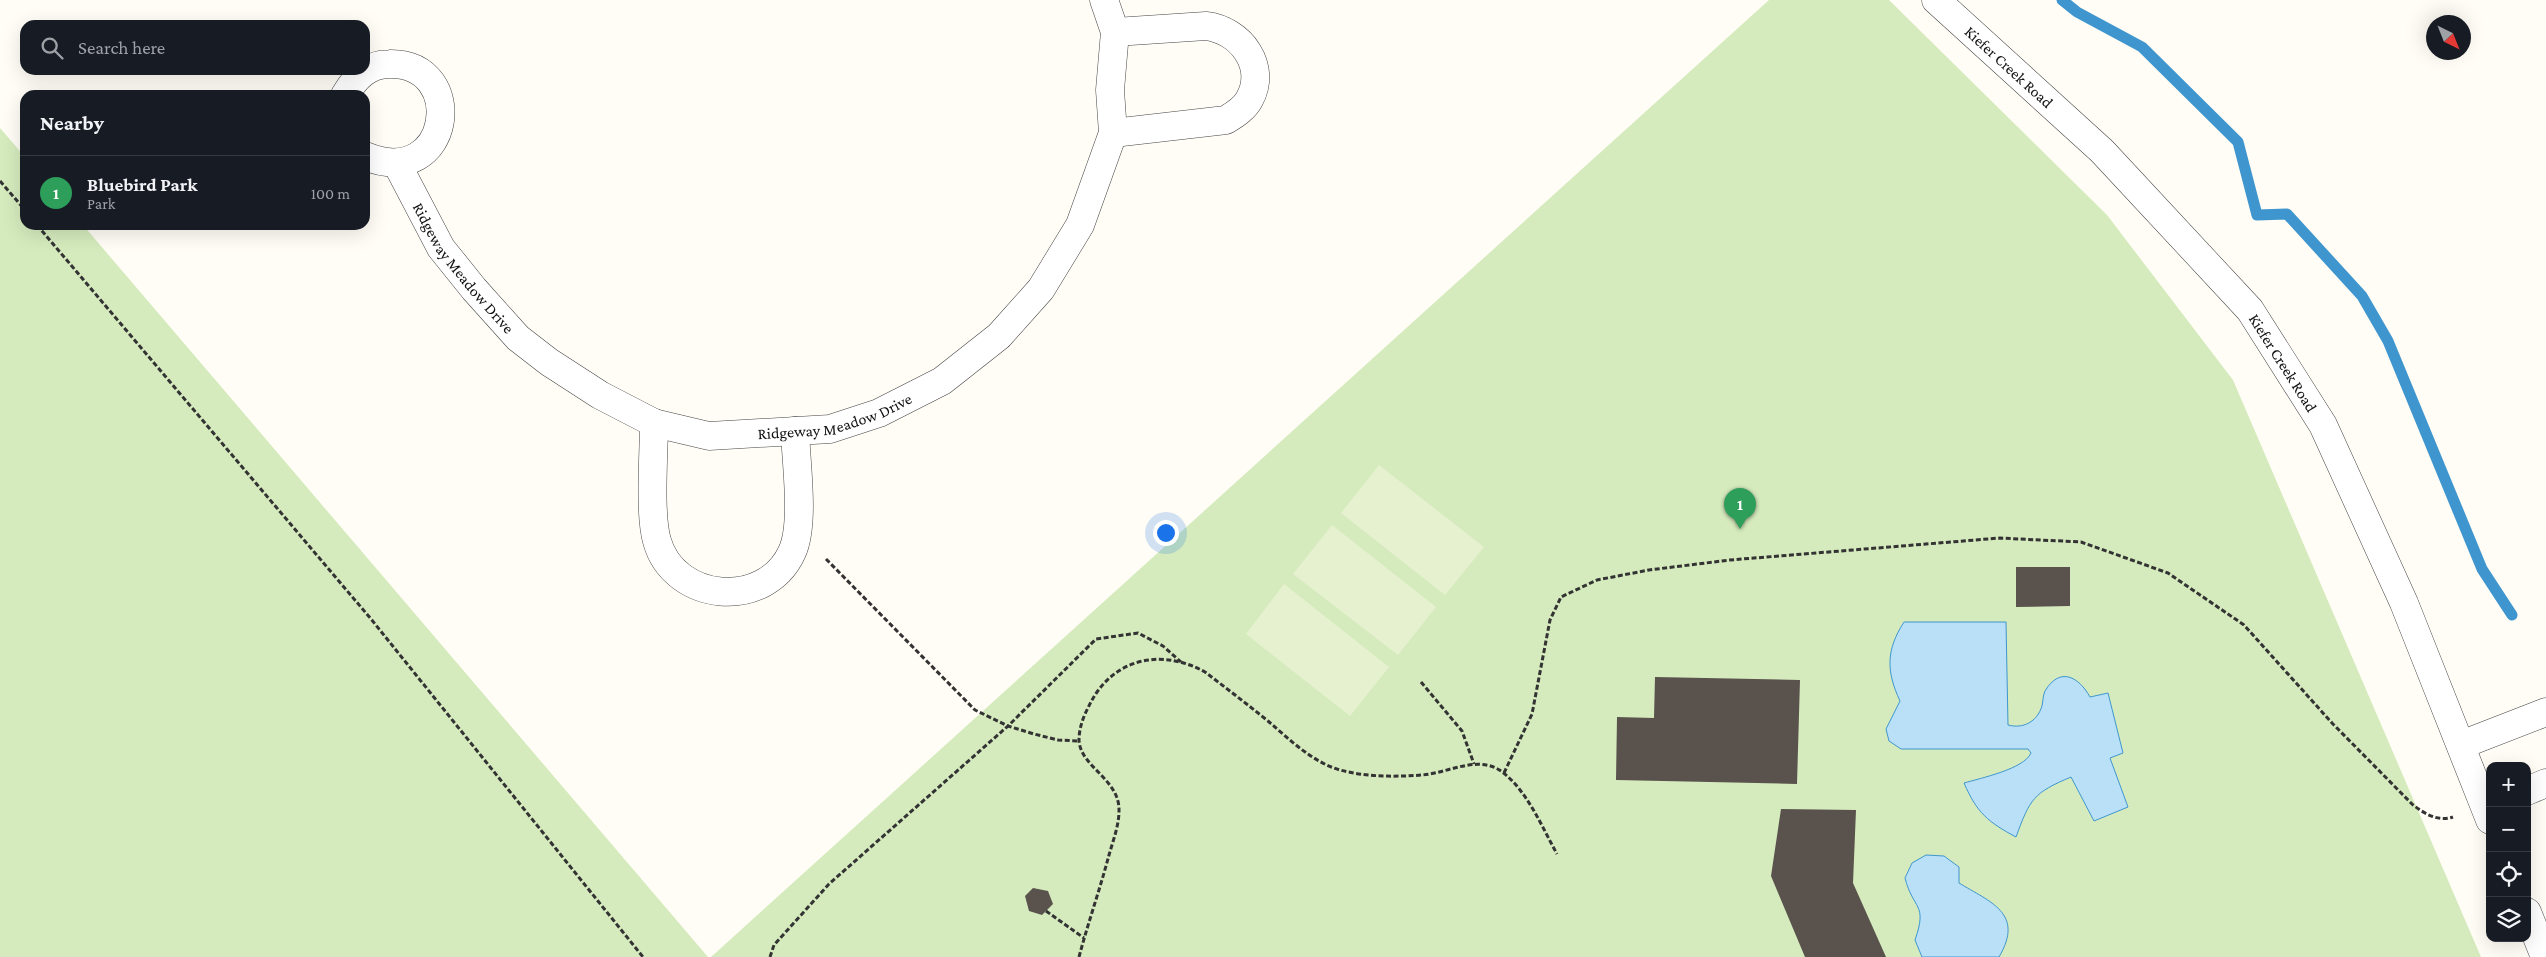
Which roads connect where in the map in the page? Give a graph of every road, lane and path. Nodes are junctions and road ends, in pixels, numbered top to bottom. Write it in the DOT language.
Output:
graph roads {
  1 [pos="1104,0"];
  2 [pos="1936,0"];
  3 [pos="1115,32"];
  4 [pos="370,68"];
  5 [pos="360,75"];
  6 [pos="348,90"];
  7 [pos="1113,133"];
  8 [pos="370,158"];
  9 [pos="397,164"];
  10 [pos="0,181"];
  11 [pos="20,204"];
  12 [pos="41,230"];
  13 [pos="654,423"];
  14 [pos="795,431"];
  15 [pos="820,553"];
  16 [pos="1181,662"];
  17 [pos="1421,682"];
  18 [pos="2546,712"];
  19 [pos="1008,726"];
  20 [pos="1079,742"];
  21 [pos="2461,745"];
  22 [pos="1474,764"];
  23 [pos="1504,773"];
  24 [pos="2546,783"];
  25 [pos="2531,789"];
  26 [pos="2486,807"];
  27 [pos="2486,812"];
  28 [pos="1557,854"];
  29 [pos="1046,911"];
  30 [pos="2531,922"];
  31 [pos="1084,938"];
  32 [pos="643,957"];
  33 [pos="770,957"];
  34 [pos="1079,957"];
  35 [pos="2545,957"];
  1 -- 3 [label="street, Ridgeway Meadow Drive"];
  2 -- 21 [label="street, Kiefer Creek Road"];
  3 -- 7 [label="street, Ridgeway Meadow Drive"];
  3 -- 7 [label="street"];
  4 -- 9 [label="street"];
  5 -- 6 [label="street"];
  7 -- 14 [label="street, Ridgeway Meadow Drive"];
  8 -- 9 [label="street"];
  9 -- 13 [label="street, Ridgeway Meadow Drive"];
  10 -- 11 [label="path"];
  12 -- 32 [label="path"];
  13 -- 14 [label="street, Ridgeway Meadow Drive"];
  13 -- 14 [label="street"];
  15 -- 19 [label="path"];
  16 -- 19 [label="path"];
  16 -- 20 [label="path"];
  16 -- 22 [label="path"];
  17 -- 22 [label="path"];
  18 -- 21 [label="street"];
  19 -- 20 [label="path"];
  19 -- 33 [label="path"];
  20 -- 31 [label="path"];
  21 -- 26 [label="street, Kiefer Creek Road"];
  22 -- 23 [label="path"];
  23 -- 27 [label="path"];
  23 -- 28 [label="path"];
  24 -- 25 [label="street"];
  29 -- 31 [label="path"];
  30 -- 35 [label="street"];
  31 -- 34 [label="path"];
}
